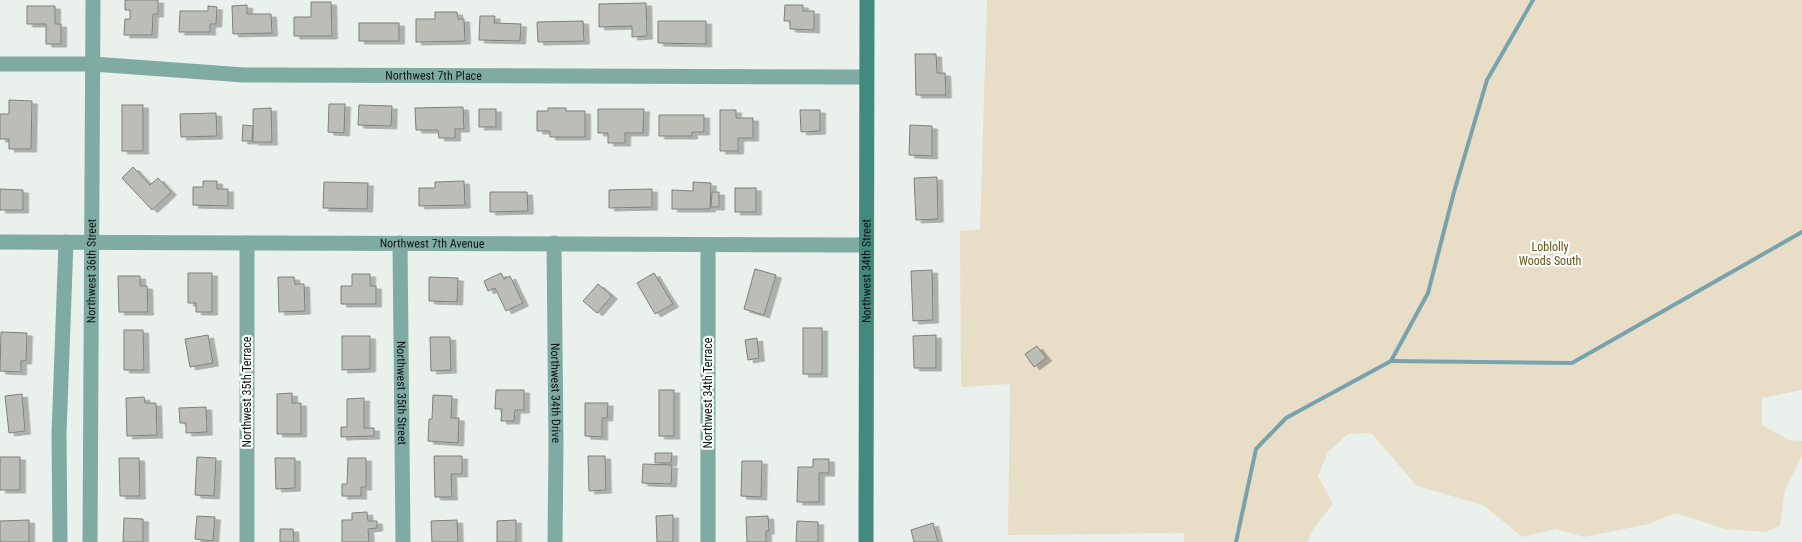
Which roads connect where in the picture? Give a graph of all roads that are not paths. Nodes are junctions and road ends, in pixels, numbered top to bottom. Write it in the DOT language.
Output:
graph roads {
  1 [pos="93,0"];
  2 [pos="867,0"];
  3 [pos="0,64"];
  4 [pos="93,64"];
  5 [pos="867,77"];
  6 [pos="0,242"];
  7 [pos="66,242"];
  8 [pos="93,242"];
  9 [pos="246,243"];
  10 [pos="400,243"];
  11 [pos="554,243"];
  12 [pos="708,245"];
  13 [pos="866,245"];
  14 [pos="60,542"];
  15 [pos="90,542"];
  16 [pos="247,542"];
  17 [pos="403,542"];
  18 [pos="556,542"];
  19 [pos="708,542"];
  20 [pos="866,542"];
  1 -- 4 [label="street, Northwest 36th Street"];
  2 -- 5 [label="main road, Northwest 34th Street"];
  3 -- 4 [label="street, Northwest 7th Place"];
  4 -- 5 [label="street, Northwest 7th Place"];
  4 -- 8 [label="street, Northwest 36th Street"];
  5 -- 13 [label="main road, Northwest 34th Street"];
  6 -- 7 [label="street, Northwest 7th Avenue"];
  7 -- 8 [label="street, Northwest 7th Avenue"];
  7 -- 14 [label="street"];
  8 -- 9 [label="street, Northwest 7th Avenue"];
  8 -- 15 [label="street, Northwest 36th Street"];
  9 -- 10 [label="street, Northwest 7th Avenue"];
  9 -- 16 [label="street, Northwest 35th Terrace"];
  10 -- 11 [label="street, Northwest 7th Avenue"];
  10 -- 17 [label="street, Northwest 35th Street"];
  11 -- 12 [label="street, Northwest 7th Avenue"];
  11 -- 18 [label="street, Northwest 34th Drive"];
  12 -- 13 [label="street, Northwest 7th Avenue"];
  12 -- 19 [label="street, Northwest 34th Terrace"];
  13 -- 20 [label="main road, Northwest 34th Street"];
}
